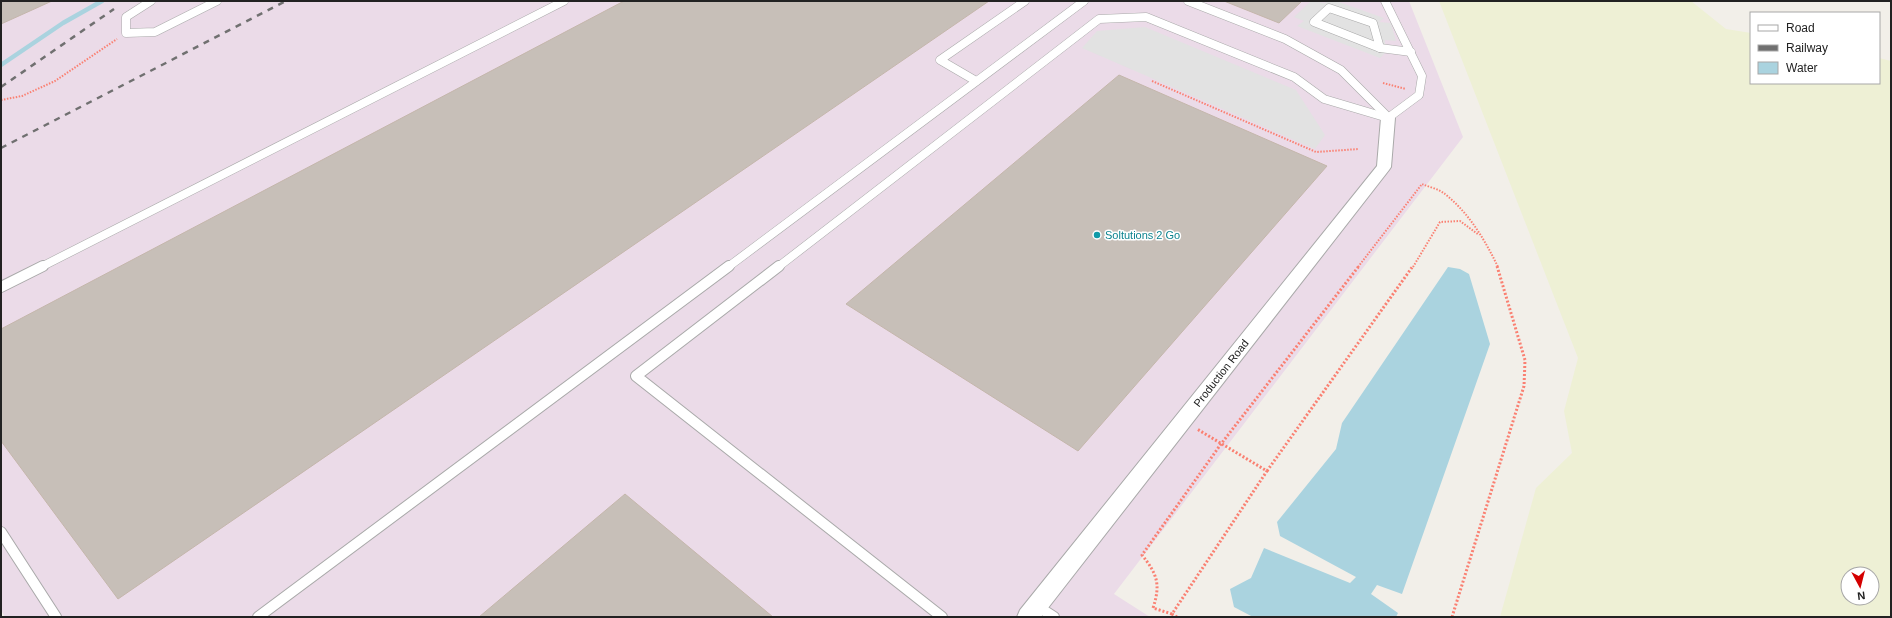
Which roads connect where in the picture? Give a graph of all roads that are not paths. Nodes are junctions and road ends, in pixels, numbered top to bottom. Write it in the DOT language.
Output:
graph roads {
  1 [pos="151,1"];
  2 [pos="217,1"];
  3 [pos="564,1"];
  4 [pos="1025,1"];
  5 [pos="1084,1"];
  6 [pos="1188,1"];
  7 [pos="1385,1"];
  8 [pos="1380,48"];
  9 [pos="1411,52"];
  10 [pos="976,81"];
  11 [pos="1388,118"];
  12 [pos="1,287"];
  13 [pos="1,532"];
  14 [pos="1032,611"];
  15 [pos="56,617"];
  16 [pos="258,617"];
  17 [pos="942,617"];
  18 [pos="1054,617"];
  1 -- 2 [label="lane"];
  3 -- 12 [label="lane"];
  4 -- 10 [label="lane"];
  5 -- 10 [label="lane"];
  6 -- 11 [label="lane"];
  7 -- 9 [label="lane"];
  8 -- 8 [label="lane"];
  8 -- 9 [label="lane"];
  9 -- 11 [label="lane"];
  10 -- 16 [label="lane"];
  11 -- 14 [label="street, Production Road"];
  11 -- 17 [label="lane"];
  13 -- 15 [label="lane"];
  14 -- 18 [label="lane"];
}
